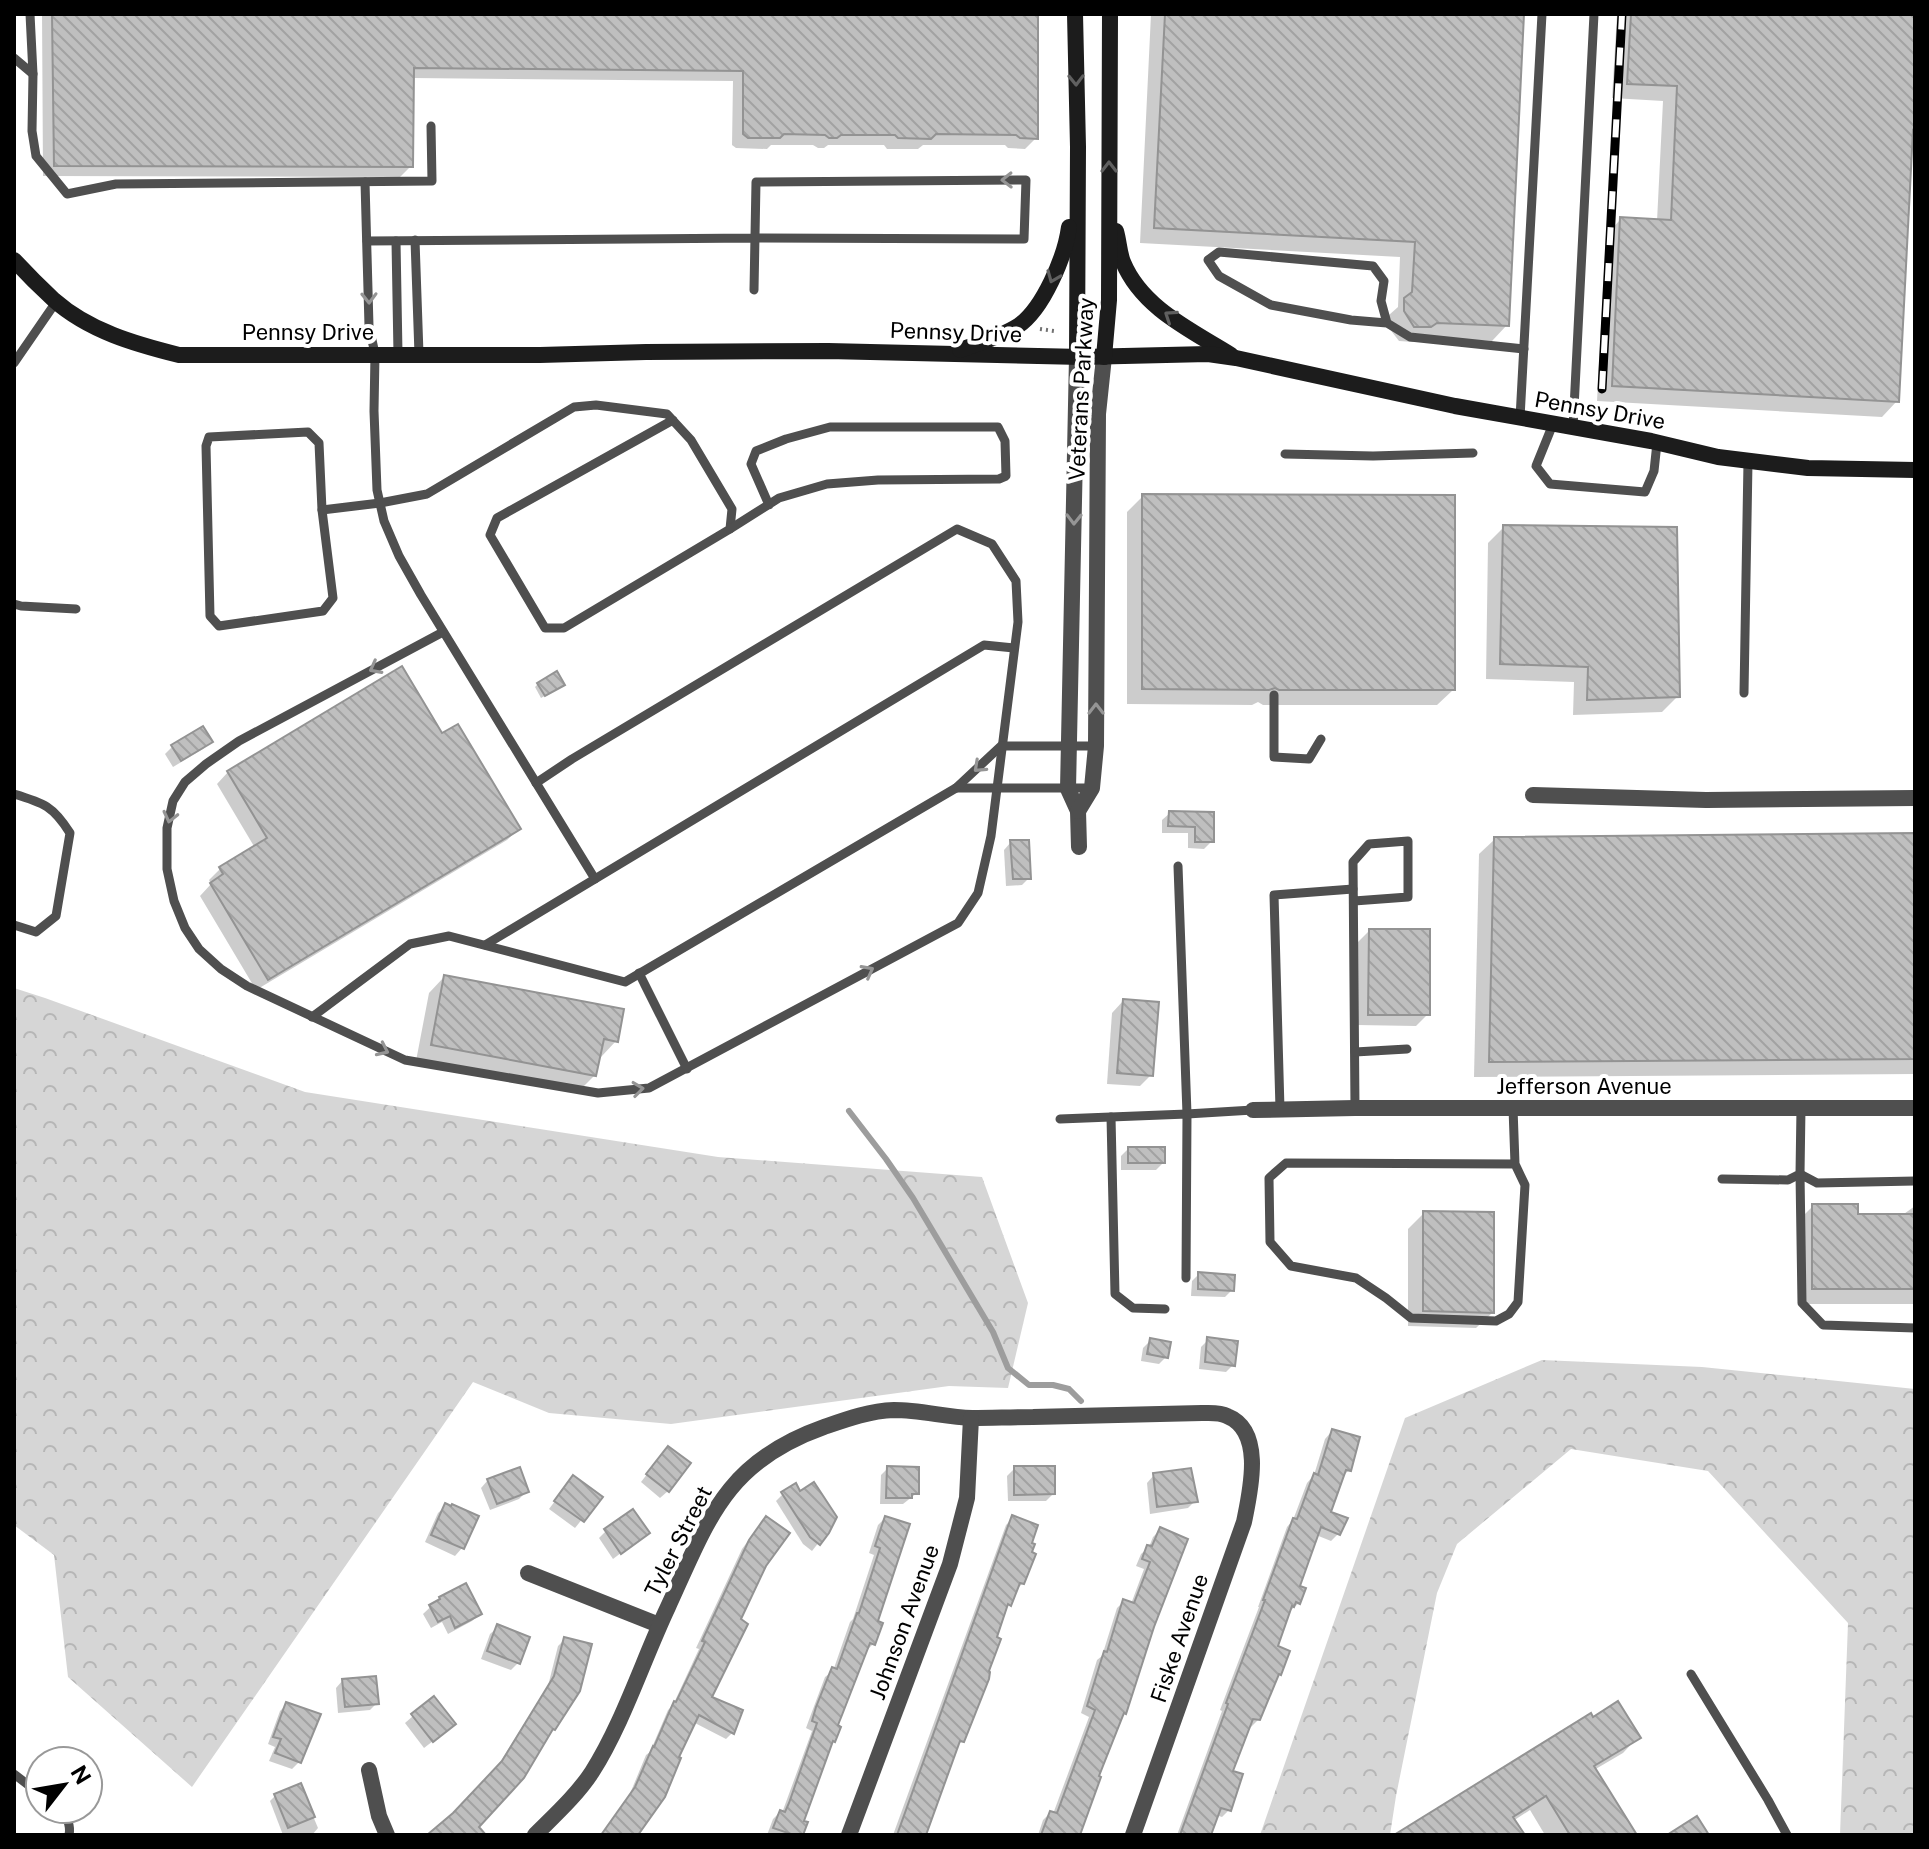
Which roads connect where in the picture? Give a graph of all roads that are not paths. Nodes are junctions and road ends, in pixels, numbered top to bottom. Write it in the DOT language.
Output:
graph roads {
  1 [pos="30,14"];
  2 [pos="1075,14"];
  3 [pos="1110,14"];
  4 [pos="1542,14"];
  5 [pos="1594,14"];
  6 [pos="14,58"];
  7 [pos="33,74"];
  8 [pos="431,126"];
  9 [pos="1078,147"];
  10 [pos="365,182"];
  11 [pos="1109,201"];
  12 [pos="755,238"];
  13 [pos="415,240"];
  14 [pos="367,241"];
  15 [pos="396,241"];
  16 [pos="14,260"];
  17 [pos="754,290"];
  18 [pos="56,302"];
  19 [pos="1387,323"];
  20 [pos="1524,349"];
  21 [pos="951,353"];
  22 [pos="375,354"];
  23 [pos="398,354"];
  24 [pos="419,354"];
  25 [pos="1077,357"];
  26 [pos="1104,357"];
  27 [pos="1236,358"];
  28 [pos="14,363"];
  29 [pos="1520,418"];
  30 [pos="673,420"];
  31 [pos="1553,424"];
  32 [pos="1573,428"];
  33 [pos="1657,443"];
  34 [pos="1473,453"];
  35 [pos="1285,454"];
  36 [pos="1748,462"];
  37 [pos="1915,470"];
  38 [pos="380,503"];
  39 [pos="769,505"];
  40 [pos="322,510"];
  41 [pos="730,529"];
  42 [pos="14,604"];
  43 [pos="76,609"];
  44 [pos="443,632"];
  45 [pos="1014,648"];
  46 [pos="1744,693"];
  47 [pos="1274,695"];
  48 [pos="1321,739"];
  49 [pos="1001,746"];
  50 [pos="1096,746"];
  51 [pos="1069,747"];
  52 [pos="536,783"];
  53 [pos="956,788"];
  54 [pos="1092,788"];
  55 [pos="996,789"];
  56 [pos="1068,789"];
  57 [pos="14,794"];
  58 [pos="1533,795"];
  59 [pos="1915,798"];
  60 [pos="1078,811"];
  61 [pos="1079,847"];
  62 [pos="1178,866"];
  63 [pos="595,879"];
  64 [pos="1353,889"];
  65 [pos="1354,901"];
  66 [pos="14,925"];
  67 [pos="485,945"];
  68 [pos="639,973"];
  69 [pos="312,1017"];
  70 [pos="1407,1049"];
  71 [pos="1355,1052"];
  72 [pos="687,1069"];
  73 [pos="1355,1108"];
  74 [pos="1513,1108"];
  75 [pos="1801,1108"];
  76 [pos="1915,1108"];
  77 [pos="1280,1109"];
  78 [pos="1253,1110"];
  79 [pos="1187,1114"];
  80 [pos="1111,1117"];
  81 [pos="1060,1119"];
  82 [pos="1515,1164"];
  83 [pos="1800,1174"];
  84 [pos="1722,1179"];
  85 [pos="1915,1181"];
  86 [pos="1186,1278"];
  87 [pos="1165,1309"];
  88 [pos="1915,1328"];
  89 [pos="971,1418"];
  90 [pos="1251,1452"];
  91 [pos="528,1573"];
  92 [pos="659,1625"];
  93 [pos="1691,1674"];
  94 [pos="369,1770"];
  95 [pos="387,1835"];
  96 [pos="535,1835"];
  97 [pos="849,1835"];
  98 [pos="1133,1835"];
  99 [pos="1787,1835"];
  1 -- 7 [label="lane"];
  2 -- 9 [label="main road, Veterans Parkway, one-way"];
  11 -- 3 [label="main road, Veterans Parkway, one-way"];
  4 -- 20 [label="lane"];
  5 -- 32 [label="lane"];
  6 -- 7 [label="lane"];
  7 -- 10 [label="lane"];
  8 -- 10 [label="lane"];
  9 -- 21 [label="main road, one-way"];
  9 -- 25 [label="main road, Veterans Parkway"];
  10 -- 14 [label="lane"];
  11 -- 26 [label="main road, Veterans Parkway"];
  27 -- 11 [label="main road, one-way"];
  12 -- 12 [label="lane, one-way"];
  12 -- 13 [label="lane"];
  12 -- 17 [label="lane"];
  13 -- 15 [label="lane"];
  13 -- 24 [label="lane"];
  14 -- 15 [label="lane"];
  14 -- 22 [label="lane, one-way"];
  15 -- 23 [label="lane"];
  16 -- 18 [label="main road, Pennsy Drive"];
  18 -- 22 [label="main road, Pennsy Drive"];
  18 -- 28 [label="lane"];
  19 -- 19 [label="lane"];
  19 -- 20 [label="lane"];
  20 -- 29 [label="lane"];
  21 -- 24 [label="main road, Pennsy Drive"];
  21 -- 25 [label="main road, Pennsy Drive"];
  22 -- 23 [label="main road, Pennsy Drive"];
  22 -- 38 [label="lane"];
  23 -- 24 [label="main road, Pennsy Drive"];
  25 -- 26 [label="main road, Pennsy Drive"];
  25 -- 51 [label="street, Veterans Parkway, one-way"];
  26 -- 27 [label="main road, Pennsy Drive"];
  50 -- 26 [label="street, Veterans Parkway, one-way"];
  27 -- 29 [label="main road, Pennsy Drive"];
  29 -- 31 [label="main road, Pennsy Drive"];
  30 -- 38 [label="lane"];
  30 -- 41 [label="lane"];
  30 -- 41 [label="lane"];
  31 -- 32 [label="main road, Pennsy Drive"];
  31 -- 33 [label="lane"];
  32 -- 33 [label="main road, Pennsy Drive"];
  33 -- 36 [label="main road, Pennsy Drive"];
  34 -- 35 [label="lane"];
  36 -- 37 [label="main road, Pennsy Drive"];
  36 -- 46 [label="lane"];
  38 -- 40 [label="lane"];
  38 -- 44 [label="lane"];
  39 -- 39 [label="lane"];
  39 -- 41 [label="lane"];
  40 -- 40 [label="lane"];
  42 -- 43 [label="lane"];
  44 -- 52 [label="lane"];
  44 -- 69 [label="lane, one-way"];
  45 -- 49 [label="lane"];
  45 -- 52 [label="lane"];
  45 -- 63 [label="lane"];
  47 -- 48 [label="lane"];
  49 -- 51 [label="lane"];
  49 -- 53 [label="lane, one-way"];
  49 -- 55 [label="lane"];
  50 -- 51 [label="lane"];
  50 -- 54 [label="street, Veterans Parkway"];
  51 -- 56 [label="street, Veterans Parkway"];
  52 -- 63 [label="lane"];
  53 -- 55 [label="lane"];
  53 -- 68 [label="lane"];
  54 -- 56 [label="lane"];
  54 -- 60 [label="street, Veterans Parkway"];
  55 -- 56 [label="lane"];
  72 -- 55 [label="lane, one-way"];
  56 -- 60 [label="street, Veterans Parkway"];
  57 -- 66 [label="lane"];
  58 -- 59 [label="street"];
  60 -- 61 [label="street, Veterans Parkway"];
  62 -- 79 [label="lane"];
  63 -- 67 [label="lane"];
  64 -- 65 [label="lane"];
  64 -- 65 [label="lane"];
  64 -- 77 [label="lane"];
  65 -- 71 [label="lane"];
  67 -- 68 [label="lane"];
  67 -- 69 [label="lane"];
  68 -- 72 [label="lane"];
  69 -- 72 [label="lane, one-way"];
  70 -- 71 [label="lane"];
  71 -- 73 [label="lane"];
  73 -- 74 [label="street, Jefferson Avenue"];
  73 -- 77 [label="street, Jefferson Avenue"];
  74 -- 75 [label="street, Jefferson Avenue"];
  74 -- 82 [label="lane"];
  75 -- 76 [label="street, Jefferson Avenue"];
  75 -- 83 [label="lane"];
  77 -- 78 [label="street, Jefferson Avenue"];
  78 -- 79 [label="lane"];
  79 -- 80 [label="lane"];
  79 -- 86 [label="lane"];
  80 -- 81 [label="lane"];
  80 -- 87 [label="lane"];
  82 -- 82 [label="lane"];
  83 -- 84 [label="lane"];
  83 -- 85 [label="lane"];
  83 -- 88 [label="lane"];
  89 -- 90 [label="street, Tyler Street"];
  89 -- 92 [label="street, Tyler Street"];
  89 -- 97 [label="street, Johnson Avenue"];
  90 -- 98 [label="street, Fiske Avenue"];
  91 -- 92 [label="street"];
  92 -- 96 [label="street, Tyler Street"];
  93 -- 99 [label="lane"];
  94 -- 95 [label="street"];
}
